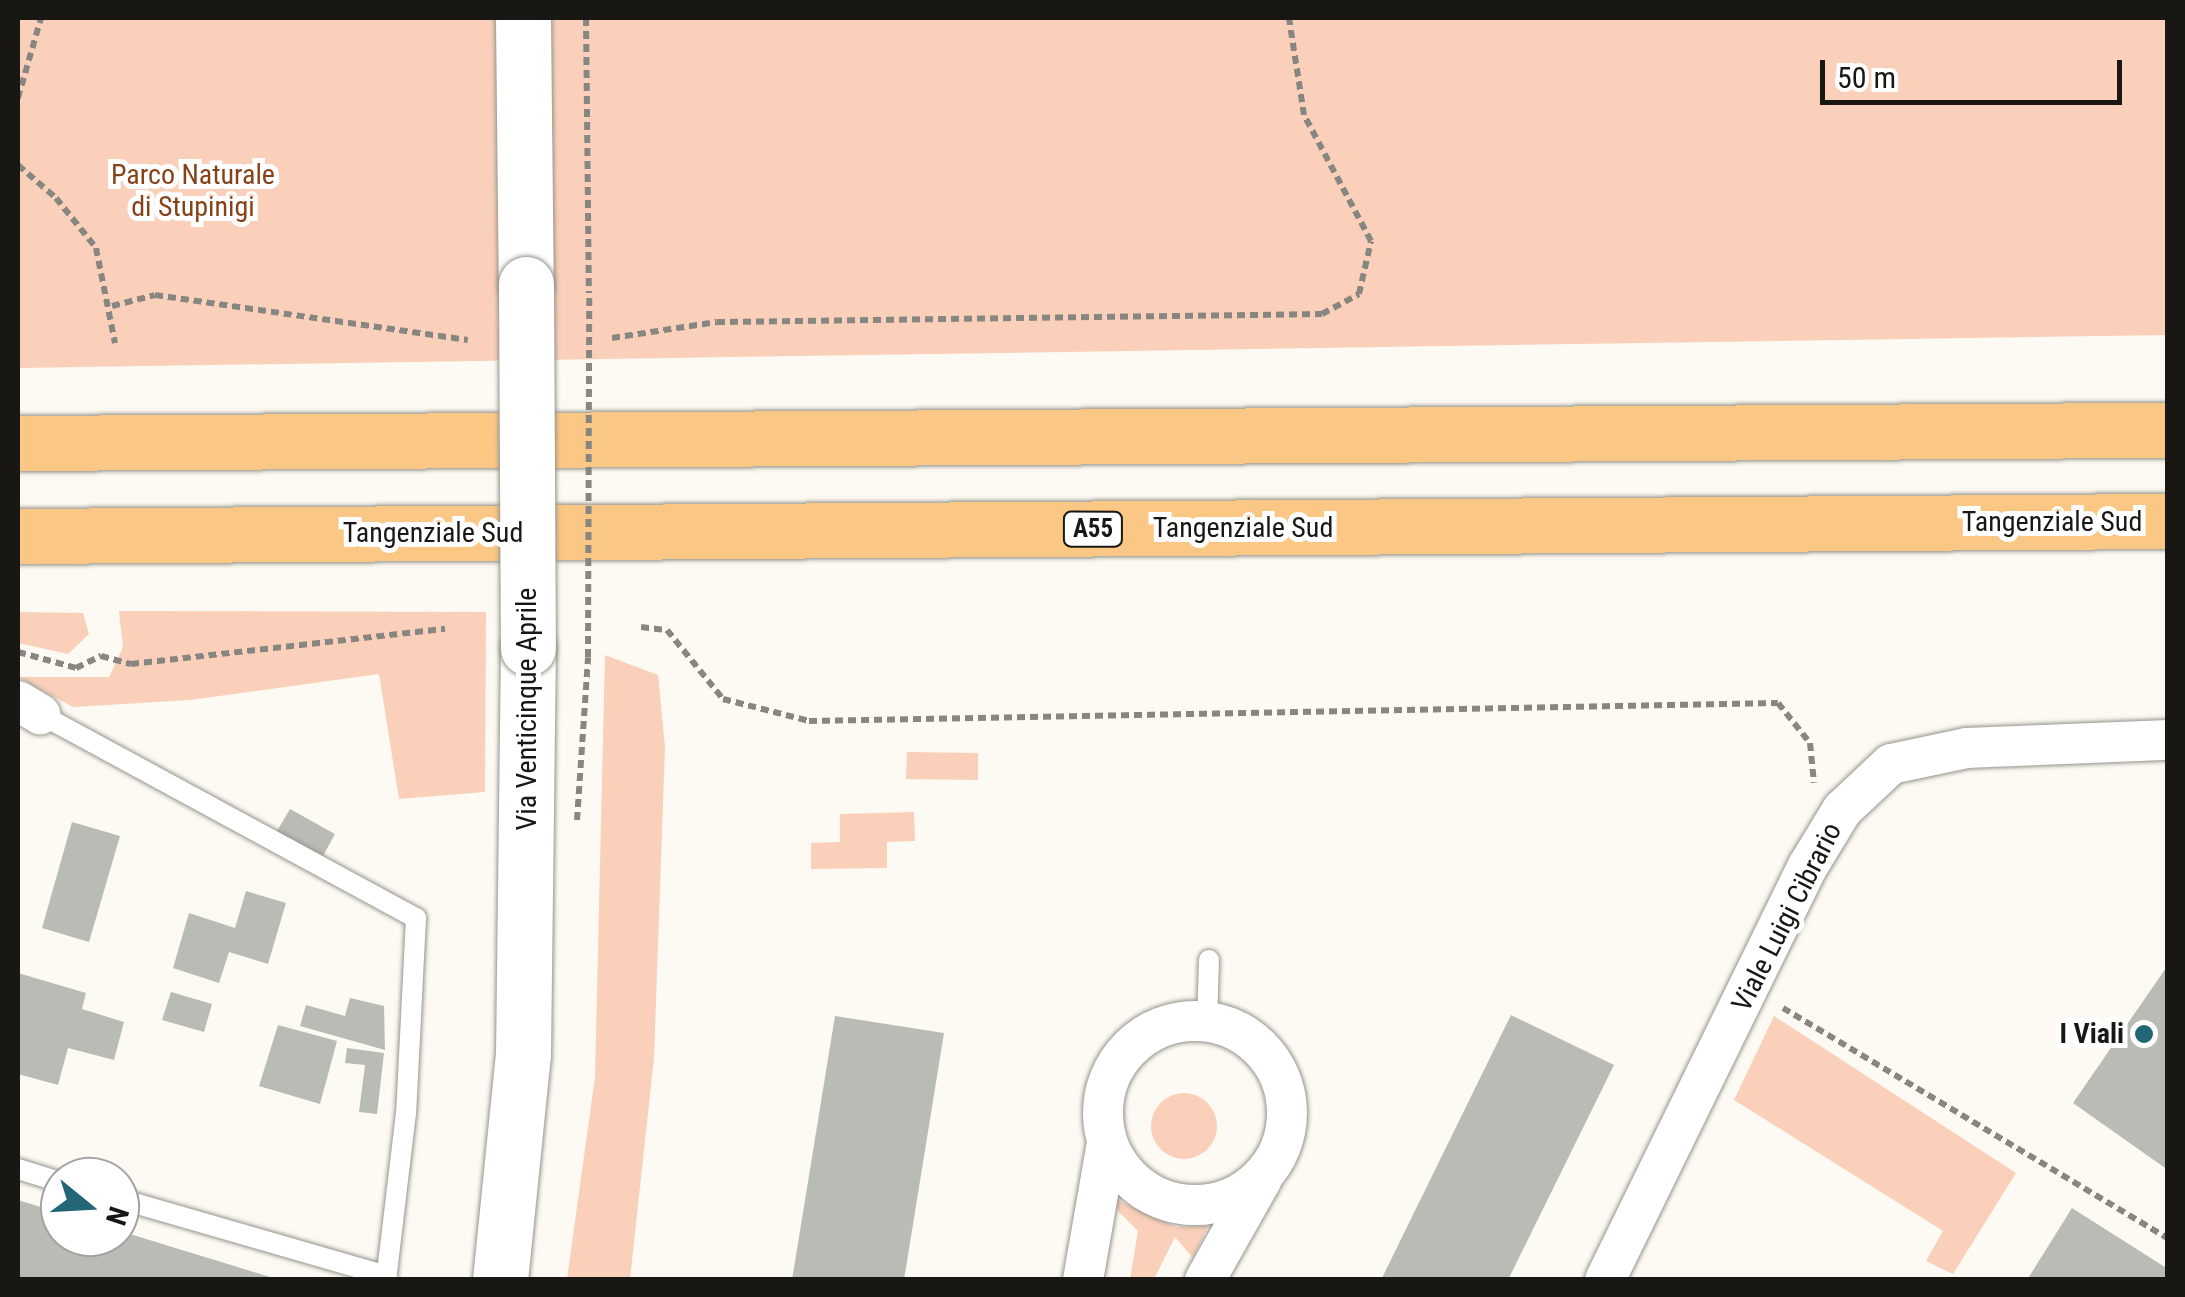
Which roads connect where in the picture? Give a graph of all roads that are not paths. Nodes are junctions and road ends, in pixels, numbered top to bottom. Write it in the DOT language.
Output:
graph roads {
  1 [pos="523,18"];
  2 [pos="2168,397"];
  3 [pos="2168,430"];
  4 [pos="1978,432"];
  5 [pos="18,443"];
  6 [pos="2164,522"];
  7 [pos="18,536"];
  8 [pos="29,708"];
  9 [pos="2168,740"];
  10 [pos="1210,960"];
  11 [pos="1207,1023"];
  12 [pos="1107,1143"];
  13 [pos="1265,1174"];
  14 [pos="140,1205"];
  15 [pos="386,1278"];
  16 [pos="500,1280"];
  17 [pos="1082,1280"];
  18 [pos="1205,1280"];
  19 [pos="1605,1280"];
  1 -- 16 [label="main road, Via Venticinque Aprile, bridge"];
  2 -- 4 [label="highway"];
  3 -- 4 [label="highway"];
  4 -- 5 [label="highway"];
  6 -- 7 [label="highway, Tangenziale Sud / A55"];
  8 -- 15 [label="lane"];
  9 -- 19 [label="street, Viale Luigi Cibrario"];
  10 -- 11 [label="lane"];
  11 -- 12 [label="street"];
  11 -- 13 [label="street"];
  12 -- 13 [label="street"];
  12 -- 17 [label="street"];
  13 -- 18 [label="street"];
  14 -- 15 [label="lane"];
}
